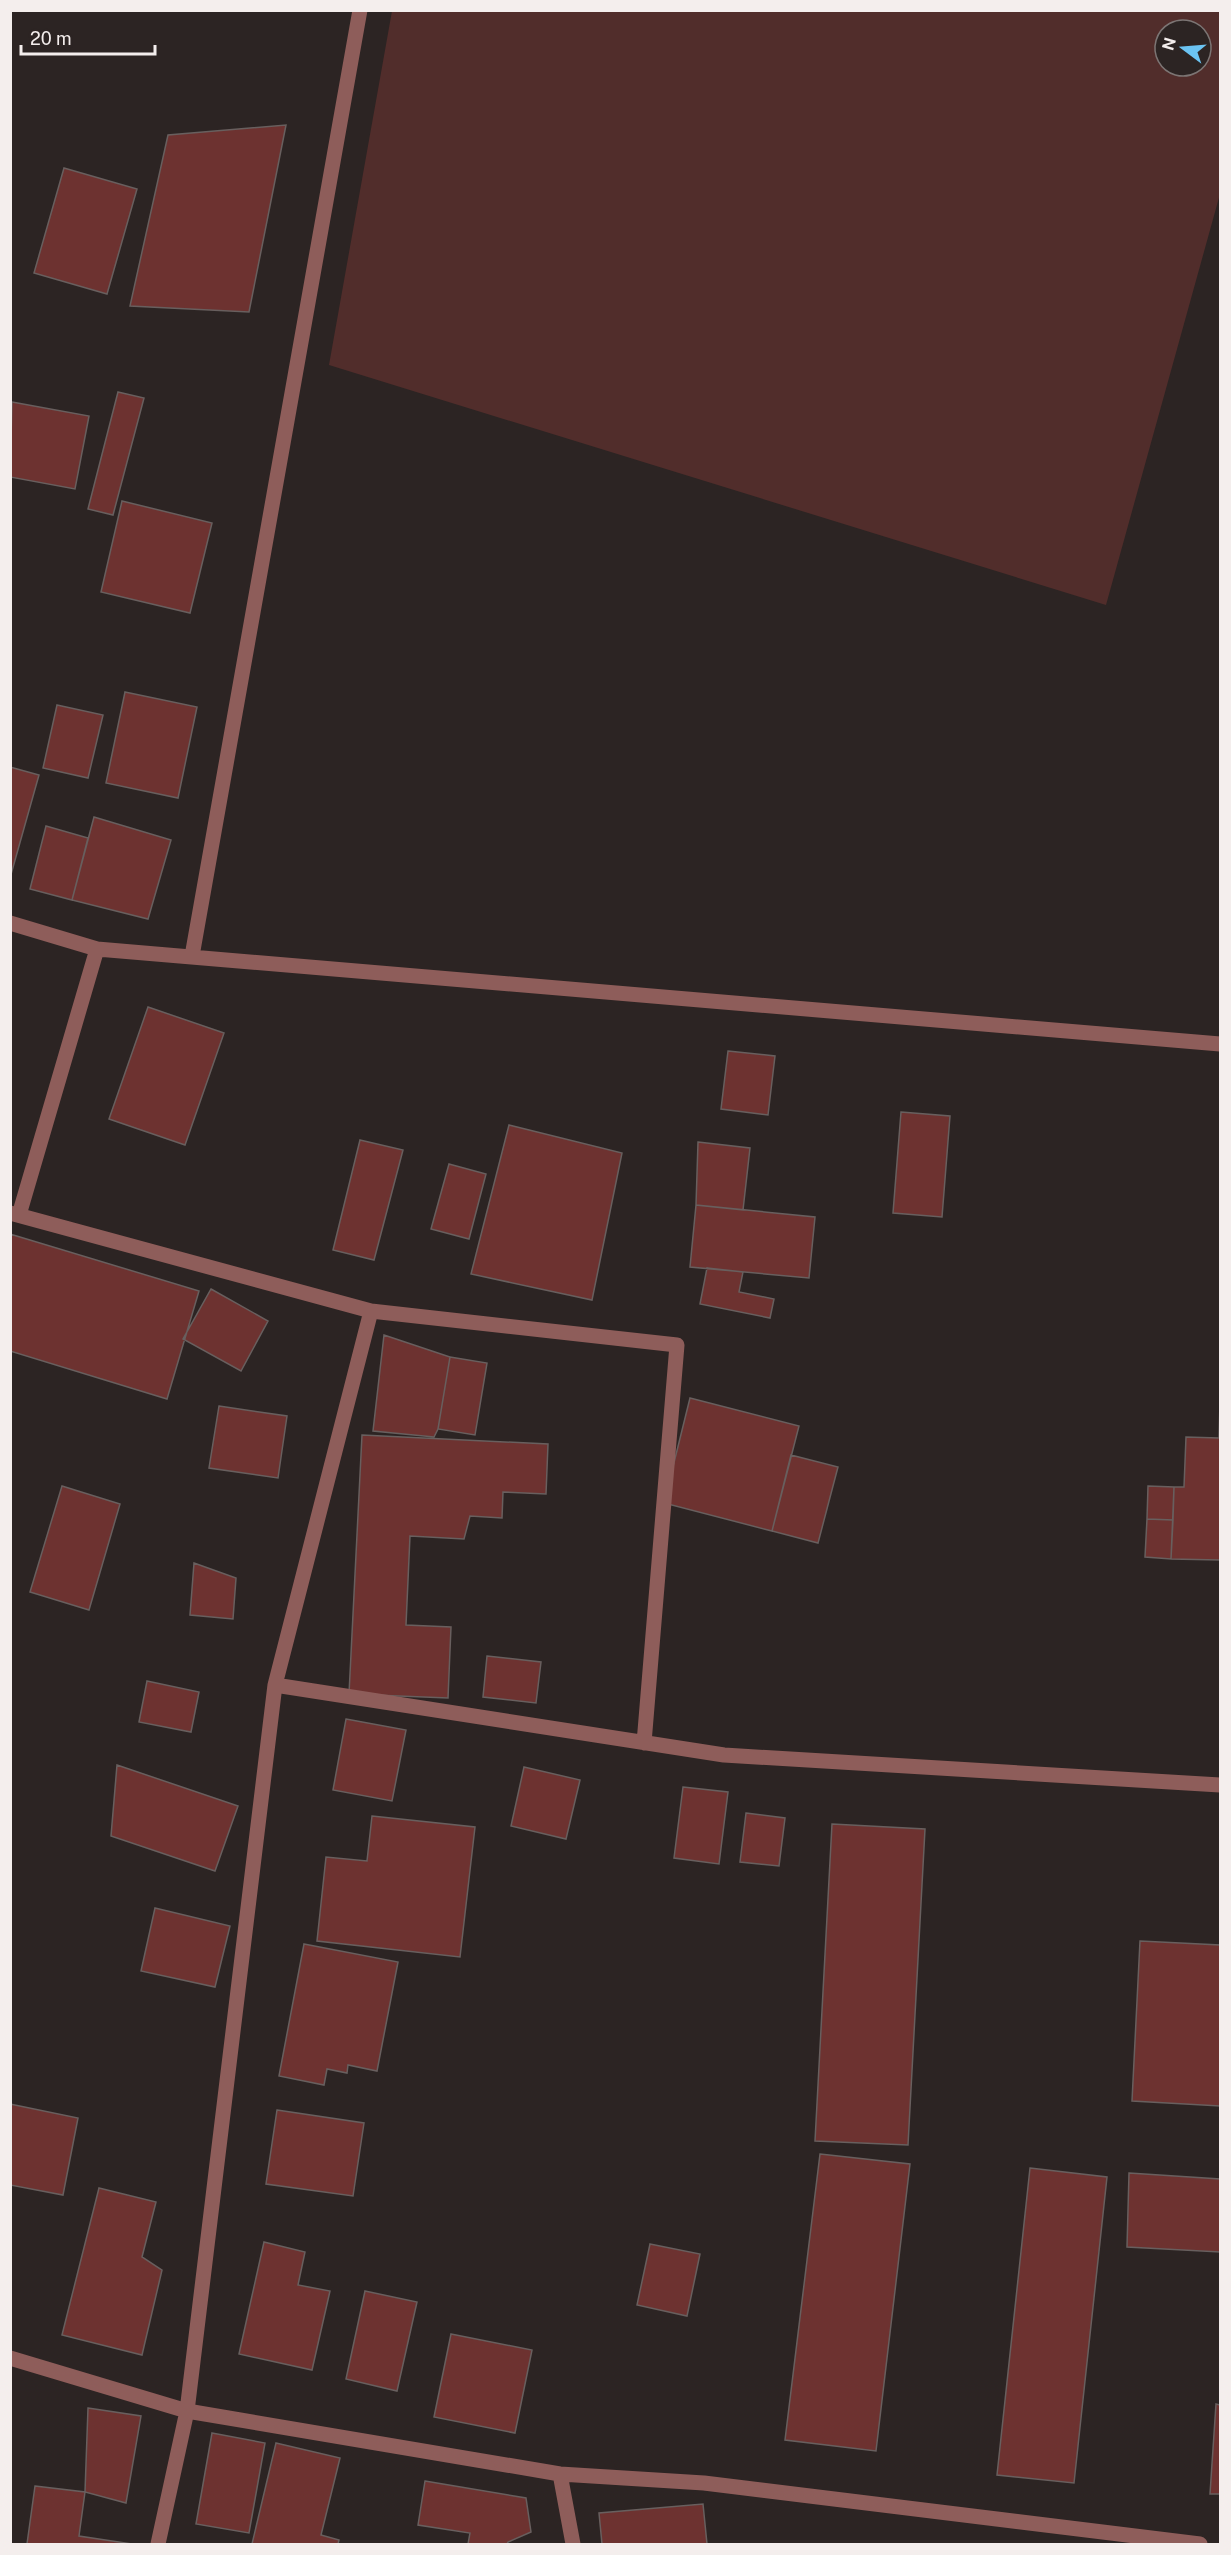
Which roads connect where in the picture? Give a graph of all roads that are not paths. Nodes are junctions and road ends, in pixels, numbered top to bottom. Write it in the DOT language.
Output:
graph roads {
  1 [pos="360,10"];
  2 [pos="10,923"];
  3 [pos="97,949"];
  4 [pos="192,956"];
  5 [pos="1221,1044"];
  6 [pos="15,1214"];
  7 [pos="371,1311"];
  8 [pos="275,1685"];
  9 [pos="644,1743"];
  10 [pos="1221,1785"];
  11 [pos="10,2358"];
  12 [pos="187,2410"];
  13 [pos="560,2474"];
  14 [pos="158,2544"];
  15 [pos="573,2544"];
  16 [pos="1200,2544"];
  1 -- 4 [label="street"];
  2 -- 3 [label="street"];
  3 -- 4 [label="street"];
  3 -- 6 [label="street"];
  4 -- 5 [label="street"];
  6 -- 7 [label="street"];
  7 -- 8 [label="street"];
  7 -- 9 [label="street"];
  8 -- 9 [label="street"];
  8 -- 12 [label="street"];
  9 -- 10 [label="street"];
  11 -- 12 [label="street"];
  12 -- 13 [label="street"];
  12 -- 14 [label="street"];
  13 -- 15 [label="street"];
  13 -- 16 [label="street"];
}
